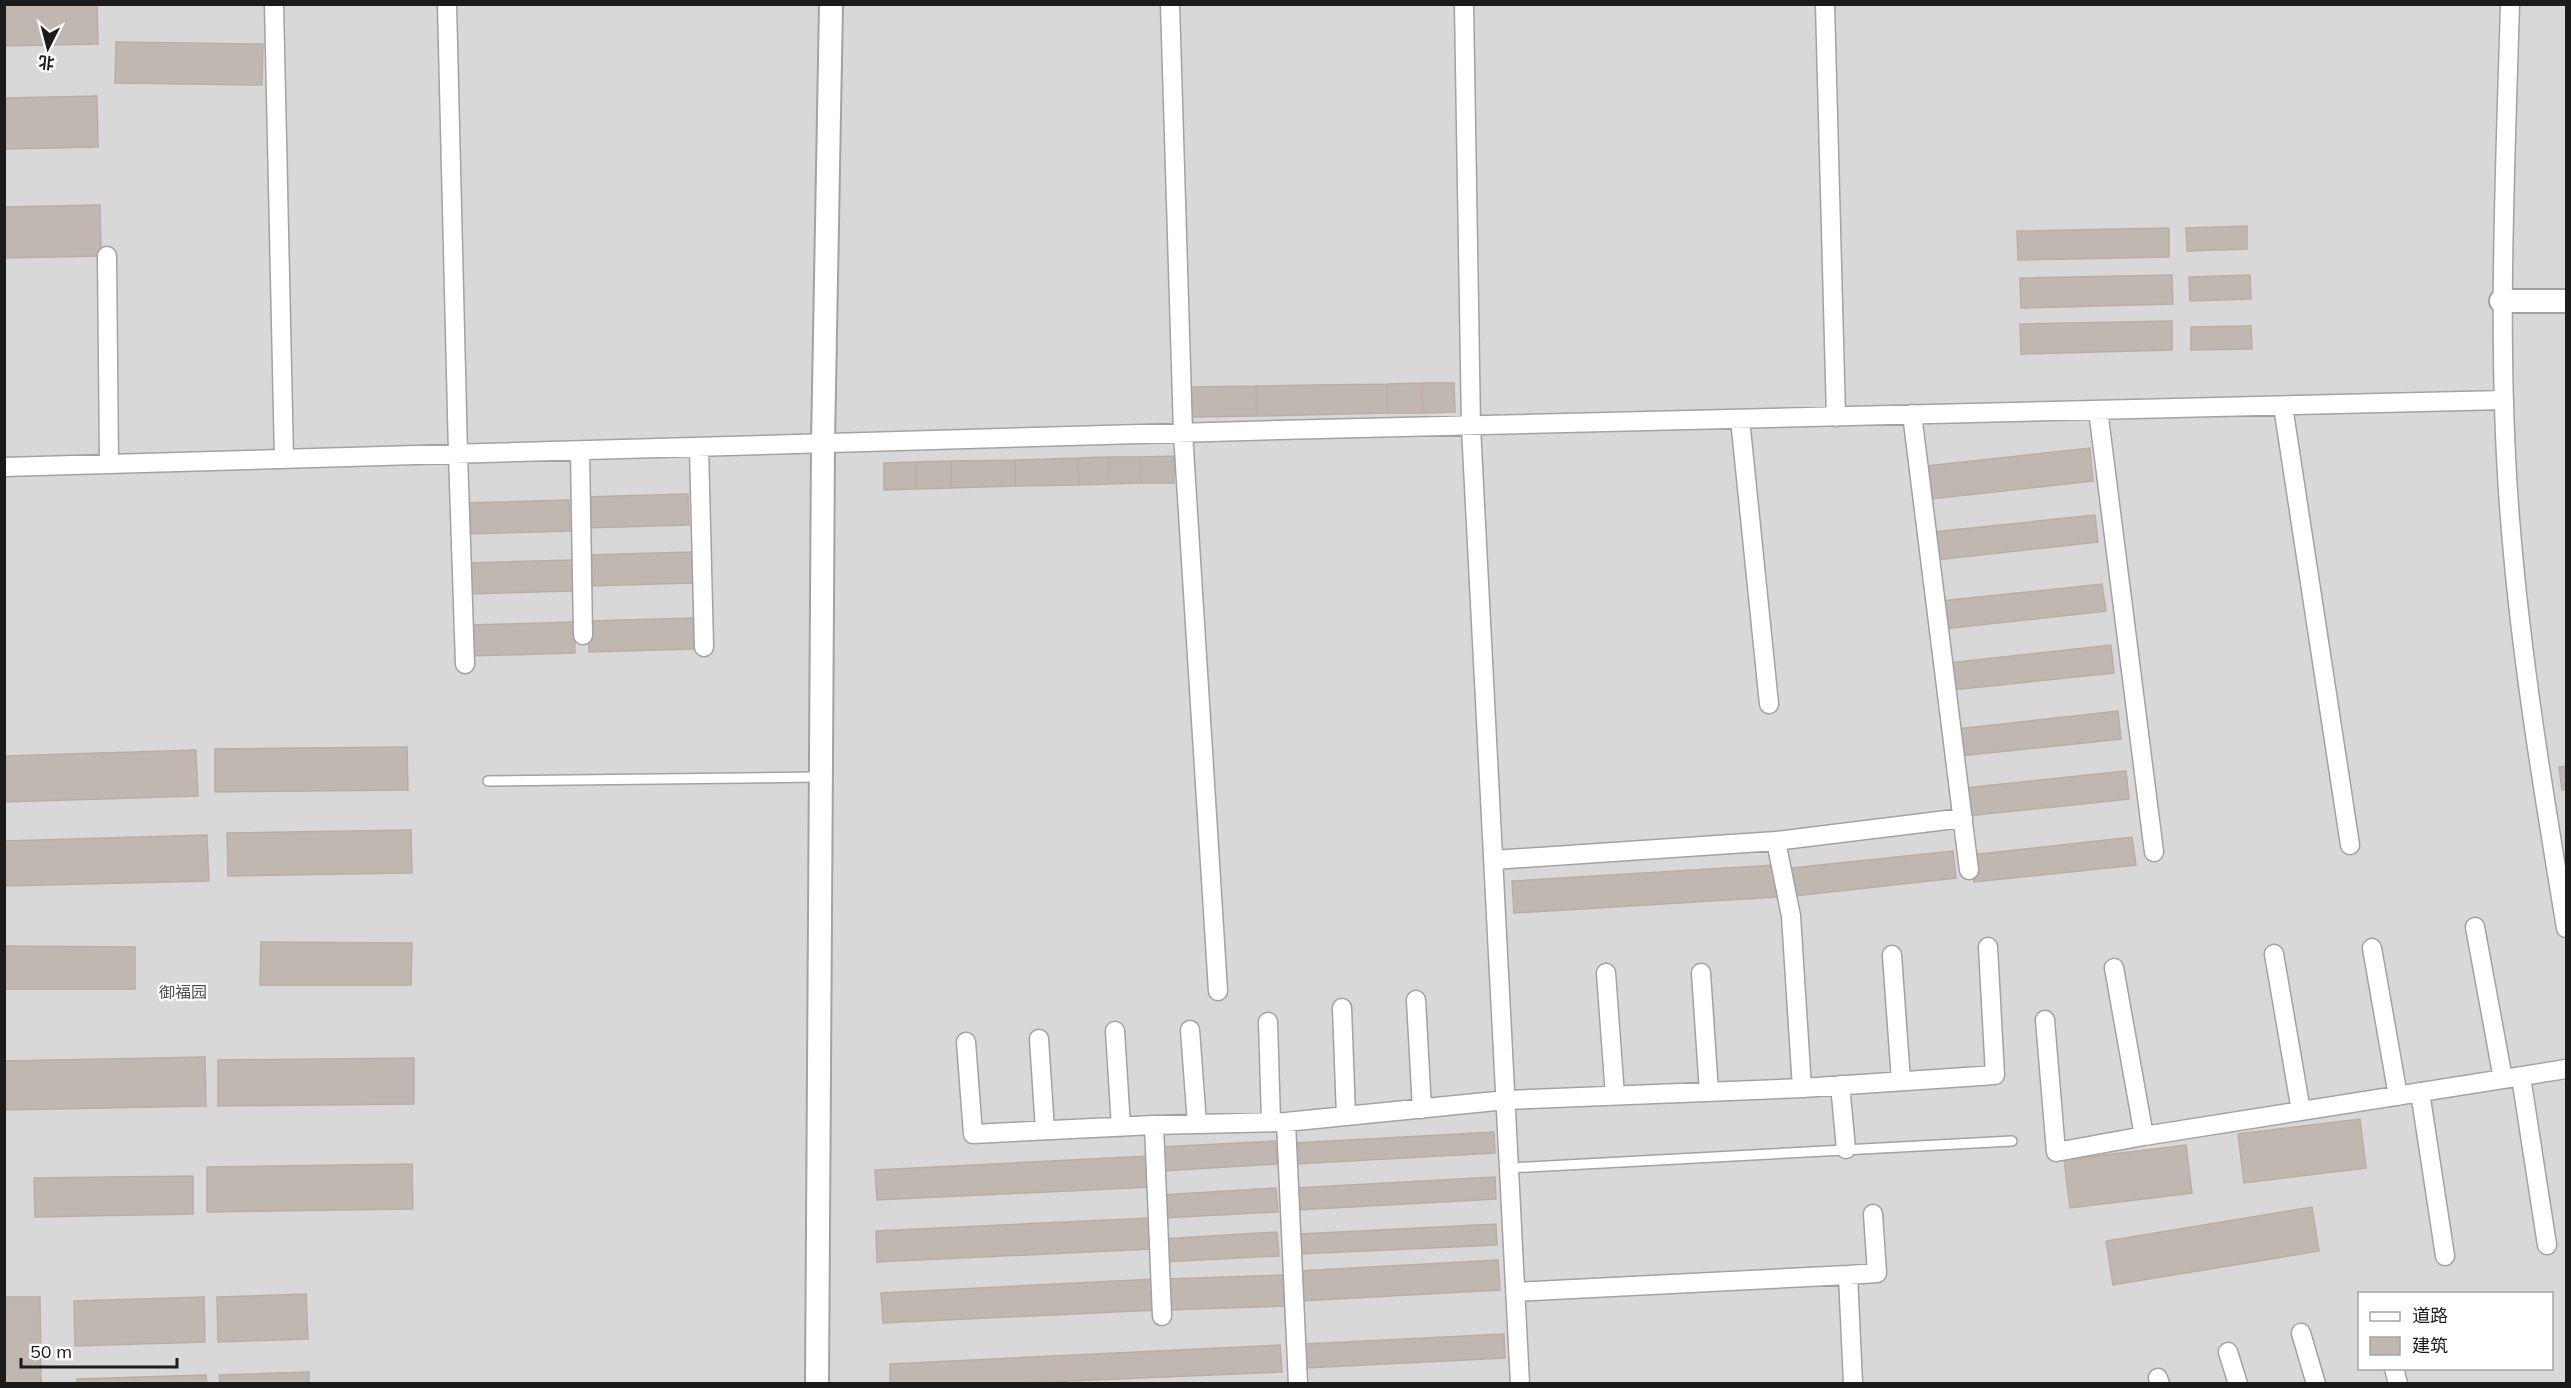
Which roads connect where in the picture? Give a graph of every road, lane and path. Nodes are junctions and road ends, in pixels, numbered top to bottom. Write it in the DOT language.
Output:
graph roads {
  1 [pos="274,4"];
  2 [pos="447,4"];
  3 [pos="831,4"];
  4 [pos="1170,4"];
  5 [pos="1464,4"];
  6 [pos="1825,4"];
  7 [pos="2510,4"];
  8 [pos="107,256"];
  9 [pos="2566,301"];
  10 [pos="2501,302"];
  11 [pos="2504,400"];
  12 [pos="2283,406"];
  13 [pos="2098,410"];
  14 [pos="1912,414"];
  15 [pos="1836,417"];
  16 [pos="1740,419"];
  17 [pos="1471,427"];
  18 [pos="1183,433"];
  19 [pos="823,444"];
  20 [pos="699,448"];
  21 [pos="580,451"];
  22 [pos="458,454"];
  23 [pos="284,459"];
  24 [pos="109,464"];
  25 [pos="4,467"];
  26 [pos="583,635"];
  27 [pos="704,647"];
  28 [pos="465,664"];
  29 [pos="1769,704"];
  30 [pos="821,777"];
  31 [pos="488,782"];
  32 [pos="1963,818"];
  33 [pos="1776,841"];
  34 [pos="2350,845"];
  35 [pos="2154,852"];
  36 [pos="1493,860"];
  37 [pos="1969,870"];
  38 [pos="2475,927"];
  39 [pos="2566,928"];
  40 [pos="1988,947"];
  41 [pos="2372,948"];
  42 [pos="2274,954"];
  43 [pos="1892,955"];
  44 [pos="2114,968"];
  45 [pos="1606,973"];
  46 [pos="1701,973"];
  47 [pos="1218,991"];
  48 [pos="1416,1000"];
  49 [pos="1342,1008"];
  50 [pos="2045,1020"];
  51 [pos="1268,1022"];
  52 [pos="1190,1030"];
  53 [pos="1115,1031"];
  54 [pos="1039,1039"];
  55 [pos="966,1042"];
  56 [pos="2566,1070"];
  57 [pos="2512,1078"];
  58 [pos="1900,1081"];
  59 [pos="1840,1085"];
  60 [pos="1802,1088"];
  61 [pos="1709,1092"];
  62 [pos="2420,1092"];
  63 [pos="1615,1096"];
  64 [pos="2398,1096"];
  65 [pos="1506,1100"];
  66 [pos="1422,1109"];
  67 [pos="2301,1111"];
  68 [pos="1346,1116"];
  69 [pos="1278,1122"];
  70 [pos="1197,1124"];
  71 [pos="1154,1125"];
  72 [pos="1121,1127"];
  73 [pos="1045,1130"];
  74 [pos="2144,1136"];
  75 [pos="2012,1141"];
  76 [pos="1846,1149"];
  77 [pos="1509,1168"];
  78 [pos="1874,1214"];
  79 [pos="2547,1245"];
  80 [pos="2445,1256"];
  81 [pos="1848,1275"];
  82 [pos="1515,1292"];
  83 [pos="1162,1316"];
  84 [pos="2301,1333"];
  85 [pos="2228,1352"];
  86 [pos="817,1383"];
  87 [pos="1298,1383"];
  88 [pos="1520,1383"];
  89 [pos="1853,1383"];
  90 [pos="2238,1383"];
  91 [pos="2316,1383"];
  1 -- 23 [label="street"];
  2 -- 22 [label="street"];
  3 -- 19 [label="street"];
  4 -- 18 [label="street"];
  5 -- 17 [label="street"];
  6 -- 15 [label="street"];
  7 -- 10 [label="street"];
  8 -- 24 [label="street"];
  9 -- 10 [label="street"];
  10 -- 11 [label="street"];
  11 -- 12 [label="street"];
  11 -- 39 [label="street"];
  12 -- 13 [label="street"];
  12 -- 34 [label="street"];
  13 -- 14 [label="street"];
  13 -- 35 [label="street"];
  14 -- 15 [label="street"];
  14 -- 32 [label="street"];
  15 -- 16 [label="street"];
  16 -- 17 [label="street"];
  16 -- 29 [label="street"];
  17 -- 18 [label="street"];
  17 -- 36 [label="street"];
  18 -- 19 [label="street"];
  18 -- 47 [label="street"];
  19 -- 20 [label="street"];
  19 -- 30 [label="street"];
  20 -- 21 [label="street"];
  20 -- 27 [label="street"];
  21 -- 22 [label="street"];
  21 -- 26 [label="street"];
  22 -- 23 [label="street"];
  22 -- 28 [label="street"];
  23 -- 24 [label="street"];
  24 -- 25 [label="street"];
  30 -- 31 [label="lane"];
  30 -- 86 [label="street"];
  32 -- 33 [label="street"];
  32 -- 37 [label="street"];
  33 -- 36 [label="street"];
  33 -- 60 [label="street"];
  36 -- 65 [label="street"];
  38 -- 57 [label="street"];
  40 -- 58 [label="street"];
  41 -- 64 [label="street"];
  42 -- 67 [label="street"];
  43 -- 58 [label="street"];
  44 -- 74 [label="street"];
  45 -- 63 [label="street"];
  46 -- 61 [label="street"];
  48 -- 66 [label="street"];
  49 -- 68 [label="street"];
  50 -- 74 [label="street"];
  51 -- 69 [label="street"];
  52 -- 70 [label="street"];
  53 -- 72 [label="street"];
  54 -- 73 [label="street"];
  55 -- 73 [label="street"];
  56 -- 57 [label="street"];
  57 -- 62 [label="street"];
  57 -- 79 [label="street"];
  58 -- 59 [label="street"];
  59 -- 60 [label="street"];
  59 -- 76 [label="street"];
  60 -- 61 [label="street"];
  61 -- 63 [label="street"];
  62 -- 64 [label="street"];
  62 -- 80 [label="street"];
  63 -- 65 [label="street"];
  64 -- 67 [label="street"];
  65 -- 66 [label="street"];
  65 -- 77 [label="street"];
  66 -- 68 [label="street"];
  67 -- 74 [label="street"];
  68 -- 69 [label="street"];
  69 -- 70 [label="street"];
  69 -- 87 [label="street"];
  70 -- 71 [label="street"];
  71 -- 72 [label="street"];
  71 -- 83 [label="street"];
  72 -- 73 [label="street"];
  75 -- 76 [label="lane"];
  76 -- 77 [label="lane"];
  77 -- 82 [label="street"];
  78 -- 81 [label="street"];
  81 -- 82 [label="street"];
  81 -- 89 [label="street"];
  82 -- 88 [label="street"];
  84 -- 91 [label="street"];
  85 -- 90 [label="street"];
}
